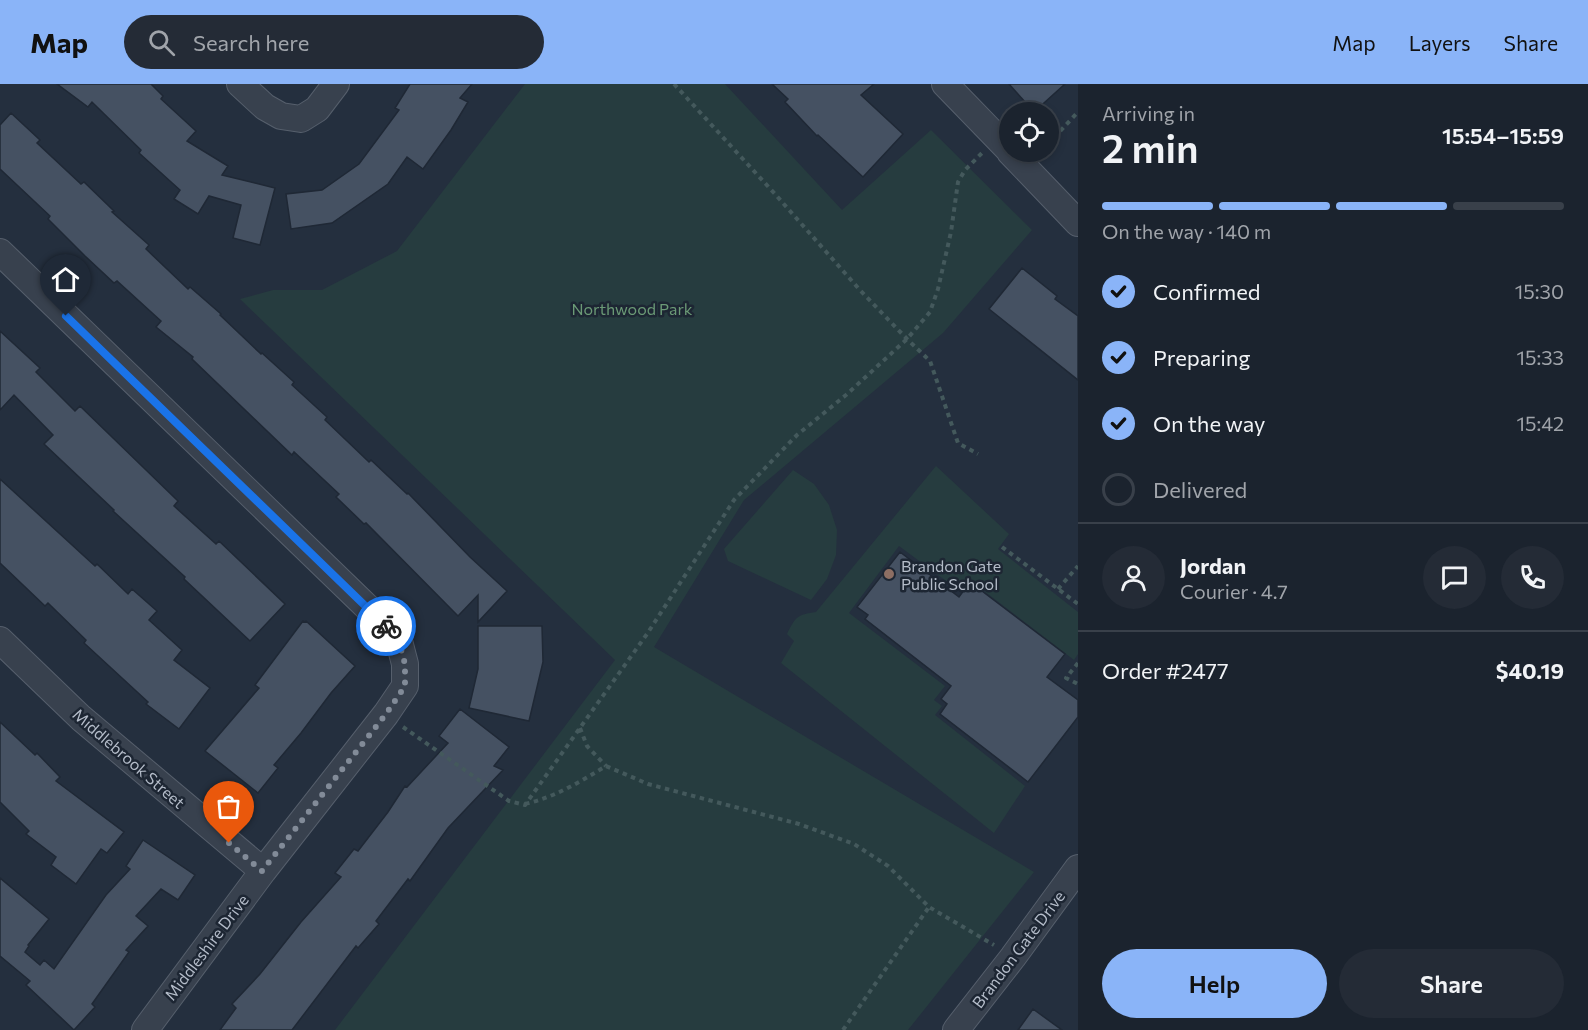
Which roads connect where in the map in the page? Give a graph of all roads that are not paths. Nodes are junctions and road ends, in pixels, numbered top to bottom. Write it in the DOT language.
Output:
graph roads {
  1 [pos="240,84"];
  2 [pos="336,84"];
  3 [pos="945,84"];
  4 [pos="999,141"];
  5 [pos="1019,162"];
  6 [pos="1078,223"];
  7 [pos="0,252"];
  8 [pos="0,640"];
  9 [pos="1078,868"];
  10 [pos="262,871"];
  11 [pos="145,1030"];
  12 [pos="956,1030"];
  1 -- 2 [label="street"];
  3 -- 4 [label="street"];
  5 -- 6 [label="street"];
  7 -- 10 [label="street, Middleshire Drive"];
  8 -- 10 [label="street, Middlebrook Street"];
  9 -- 12 [label="street, Brandon Gate Drive"];
  10 -- 11 [label="street, Middleshire Drive"];
}
